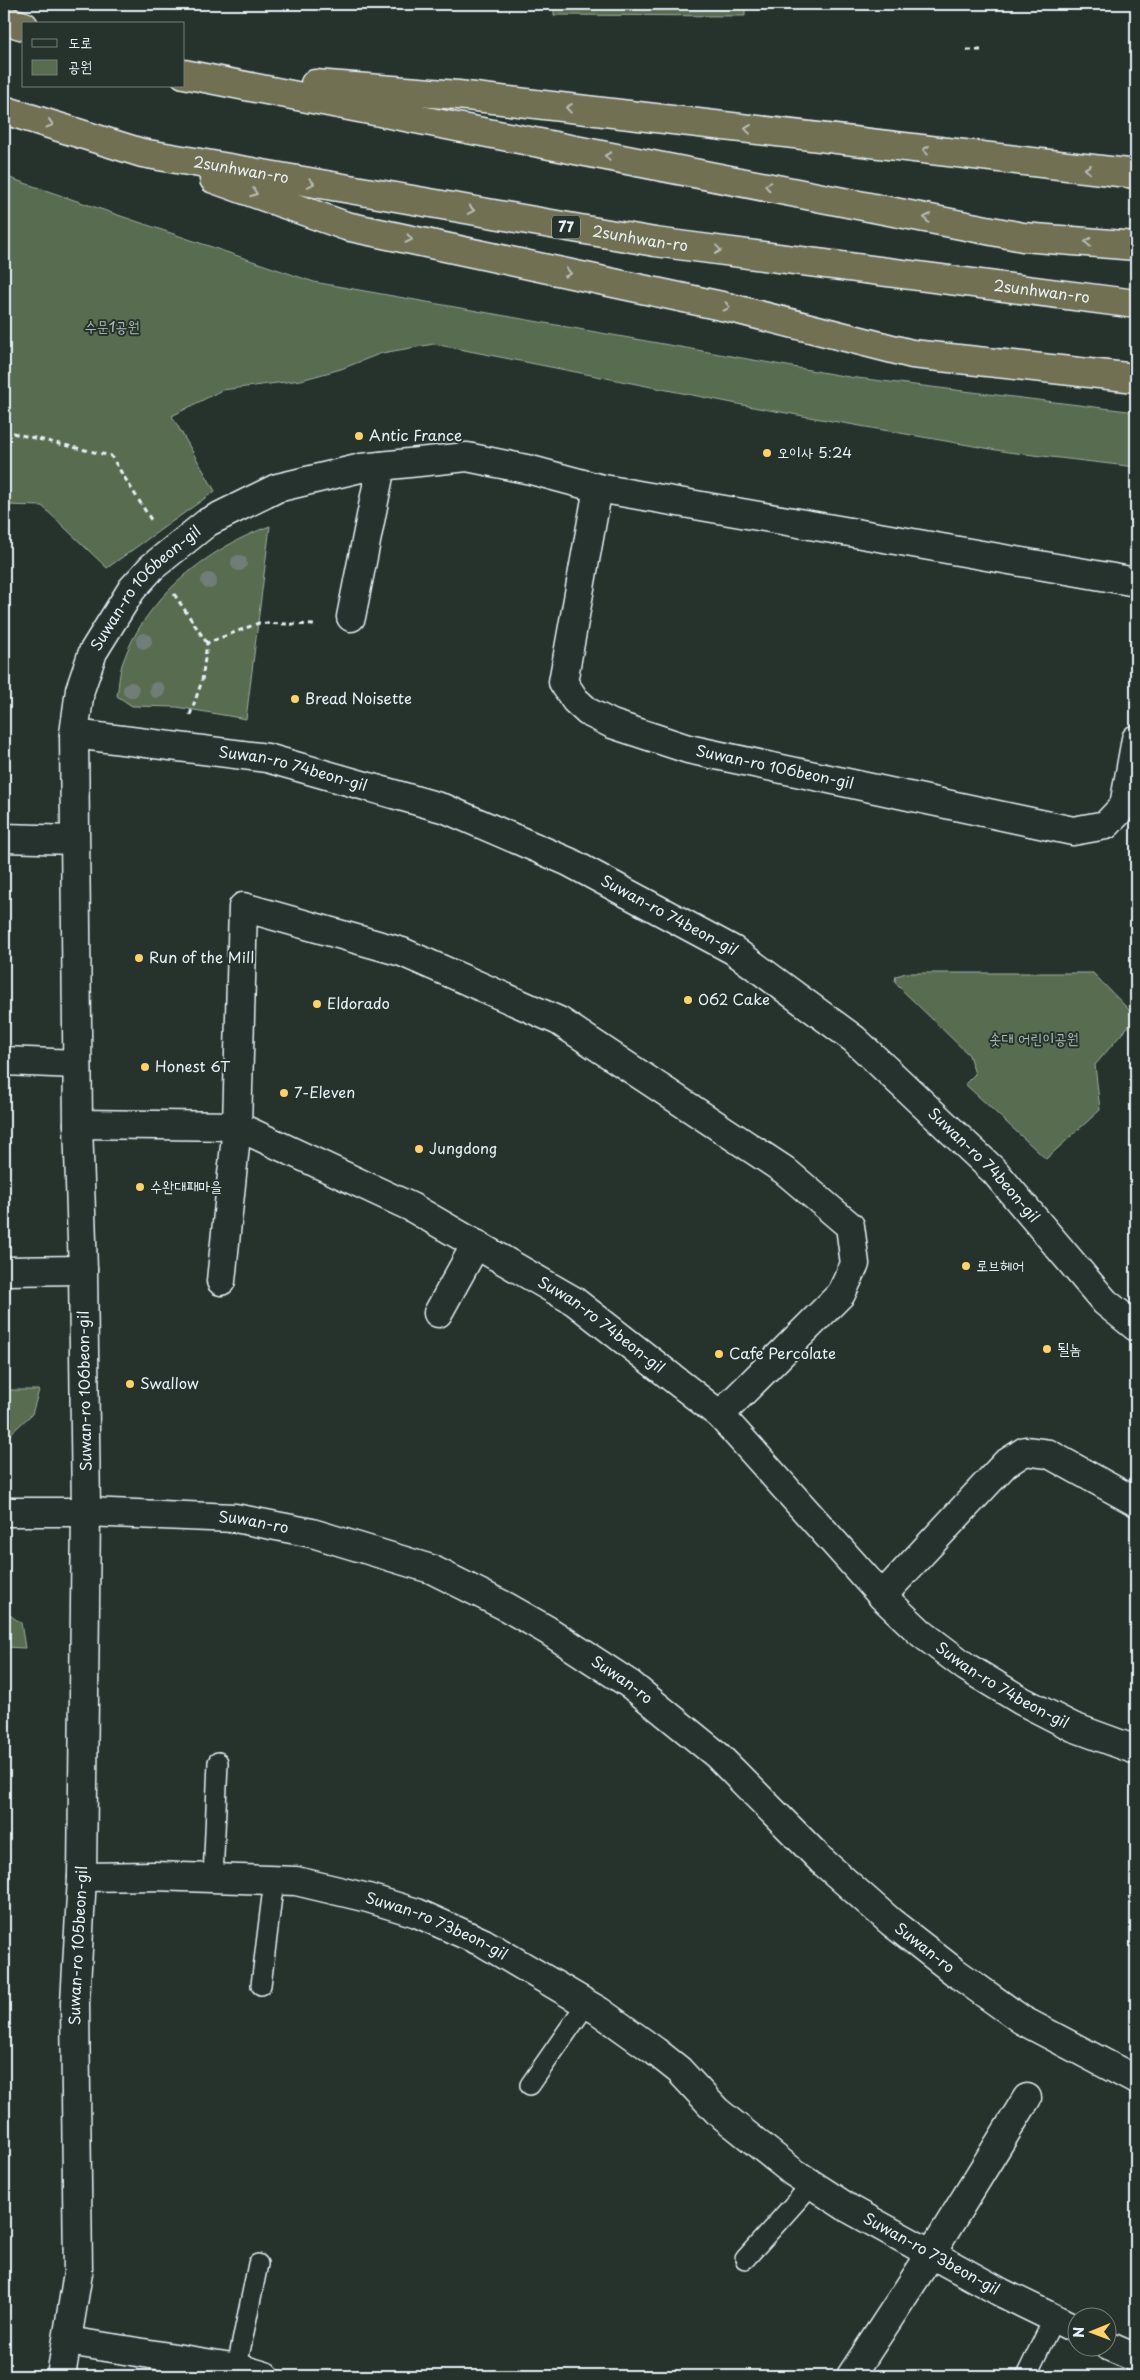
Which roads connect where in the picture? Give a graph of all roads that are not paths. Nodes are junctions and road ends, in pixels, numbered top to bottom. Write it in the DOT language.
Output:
graph roads {
  1 [pos="4,20"];
  2 [pos="22,25"];
  3 [pos="185,74"];
  4 [pos="185,74"];
  5 [pos="4,110"];
  6 [pos="142,153"];
  7 [pos="1136,174"];
  8 [pos="1136,246"];
  9 [pos="1136,304"];
  10 [pos="1136,378"];
  11 [pos="380,466"];
  12 [pos="598,488"];
  13 [pos="1136,582"];
  14 [pos="351,617"];
  15 [pos="74,734"];
  16 [pos="1136,739"];
  17 [pos="4,838"];
  18 [pos="74,840"];
  19 [pos="4,1061"];
  20 [pos="77,1064"];
  21 [pos="78,1124"];
  22 [pos="237,1126"];
  23 [pos="476,1244"];
  24 [pos="83,1270"];
  25 [pos="4,1271"];
  26 [pos="221,1281"];
  27 [pos="438,1314"];
  28 [pos="1136,1327"];
  29 [pos="720,1415"];
  30 [pos="1136,1502"];
  31 [pos="4,1512"];
  32 [pos="86,1512"];
  33 [pos="882,1596"];
  34 [pos="1136,1750"];
  35 [pos="218,1762"];
  36 [pos="82,1877"];
  37 [pos="213,1879"];
  38 [pos="274,1880"];
  39 [pos="261,1985"];
  40 [pos="587,2003"];
  41 [pos="1136,2080"];
  42 [pos="530,2085"];
  43 [pos="1027,2098"];
  44 [pos="812,2184"];
  45 [pos="931,2254"];
  46 [pos="745,2259"];
  47 [pos="258,2264"];
  48 [pos="1066,2324"];
  49 [pos="68,2341"];
  50 [pos="1118,2350"];
  51 [pos="1136,2358"];
  52 [pos="236,2372"];
  53 [pos="61,2376"];
  54 [pos="265,2376"];
  55 [pos="851,2376"];
  56 [pos="1026,2376"];
  1 -- 2 [label="highway"];
  7 -- 3 [label="highway, one-way"];
  8 -- 4 [label="highway, one-way"];
  5 -- 6 [label="highway, 2sunhwan-ro / 77, one-way"];
  6 -- 9 [label="highway, 2sunhwan-ro / 77, one-way"];
  6 -- 10 [label="highway, one-way"];
  11 -- 12 [label="street, Suwan-ro 106beon-gil"];
  11 -- 14 [label="street"];
  11 -- 15 [label="street, Suwan-ro 106beon-gil"];
  12 -- 13 [label="street, Suwan-ro 106beon-gil"];
  12 -- 16 [label="street, Suwan-ro 106beon-gil"];
  15 -- 18 [label="street, Suwan-ro 106beon-gil"];
  15 -- 28 [label="street, Suwan-ro 74beon-gil"];
  17 -- 18 [label="street"];
  18 -- 20 [label="street, Suwan-ro 106beon-gil"];
  19 -- 20 [label="street"];
  20 -- 21 [label="street, Suwan-ro 106beon-gil"];
  21 -- 22 [label="street, Suwan-ro 74beon-gil"];
  21 -- 24 [label="street, Suwan-ro 106beon-gil"];
  22 -- 23 [label="street, Suwan-ro 74beon-gil"];
  22 -- 26 [label="street"];
  22 -- 29 [label="street"];
  23 -- 27 [label="street"];
  23 -- 29 [label="street, Suwan-ro 74beon-gil"];
  24 -- 25 [label="street"];
  24 -- 32 [label="street, Suwan-ro 106beon-gil"];
  29 -- 33 [label="street, Suwan-ro 74beon-gil"];
  30 -- 33 [label="street"];
  31 -- 32 [label="street, Suwan-ro"];
  32 -- 36 [label="street, Suwan-ro 105beon-gil"];
  32 -- 41 [label="street, Suwan-ro"];
  33 -- 34 [label="street, Suwan-ro 74beon-gil"];
  35 -- 37 [label="lane"];
  36 -- 37 [label="street, Suwan-ro 73beon-gil"];
  36 -- 49 [label="street, Suwan-ro 105beon-gil"];
  37 -- 38 [label="street, Suwan-ro 73beon-gil"];
  38 -- 39 [label="lane"];
  38 -- 40 [label="street, Suwan-ro 73beon-gil"];
  40 -- 42 [label="lane"];
  40 -- 44 [label="street, Suwan-ro 73beon-gil"];
  43 -- 45 [label="street"];
  44 -- 45 [label="street, Suwan-ro 73beon-gil"];
  44 -- 46 [label="lane"];
  45 -- 48 [label="street, Suwan-ro 73beon-gil"];
  45 -- 55 [label="street"];
  47 -- 52 [label="lane"];
  48 -- 56 [label="lane, Suwan-ro 73beon-gil"];
  49 -- 52 [label="street"];
  49 -- 53 [label="street, Suwan-ro 105beon-gil"];
  50 -- 51 [label="street"];
  52 -- 54 [label="street"];
}
